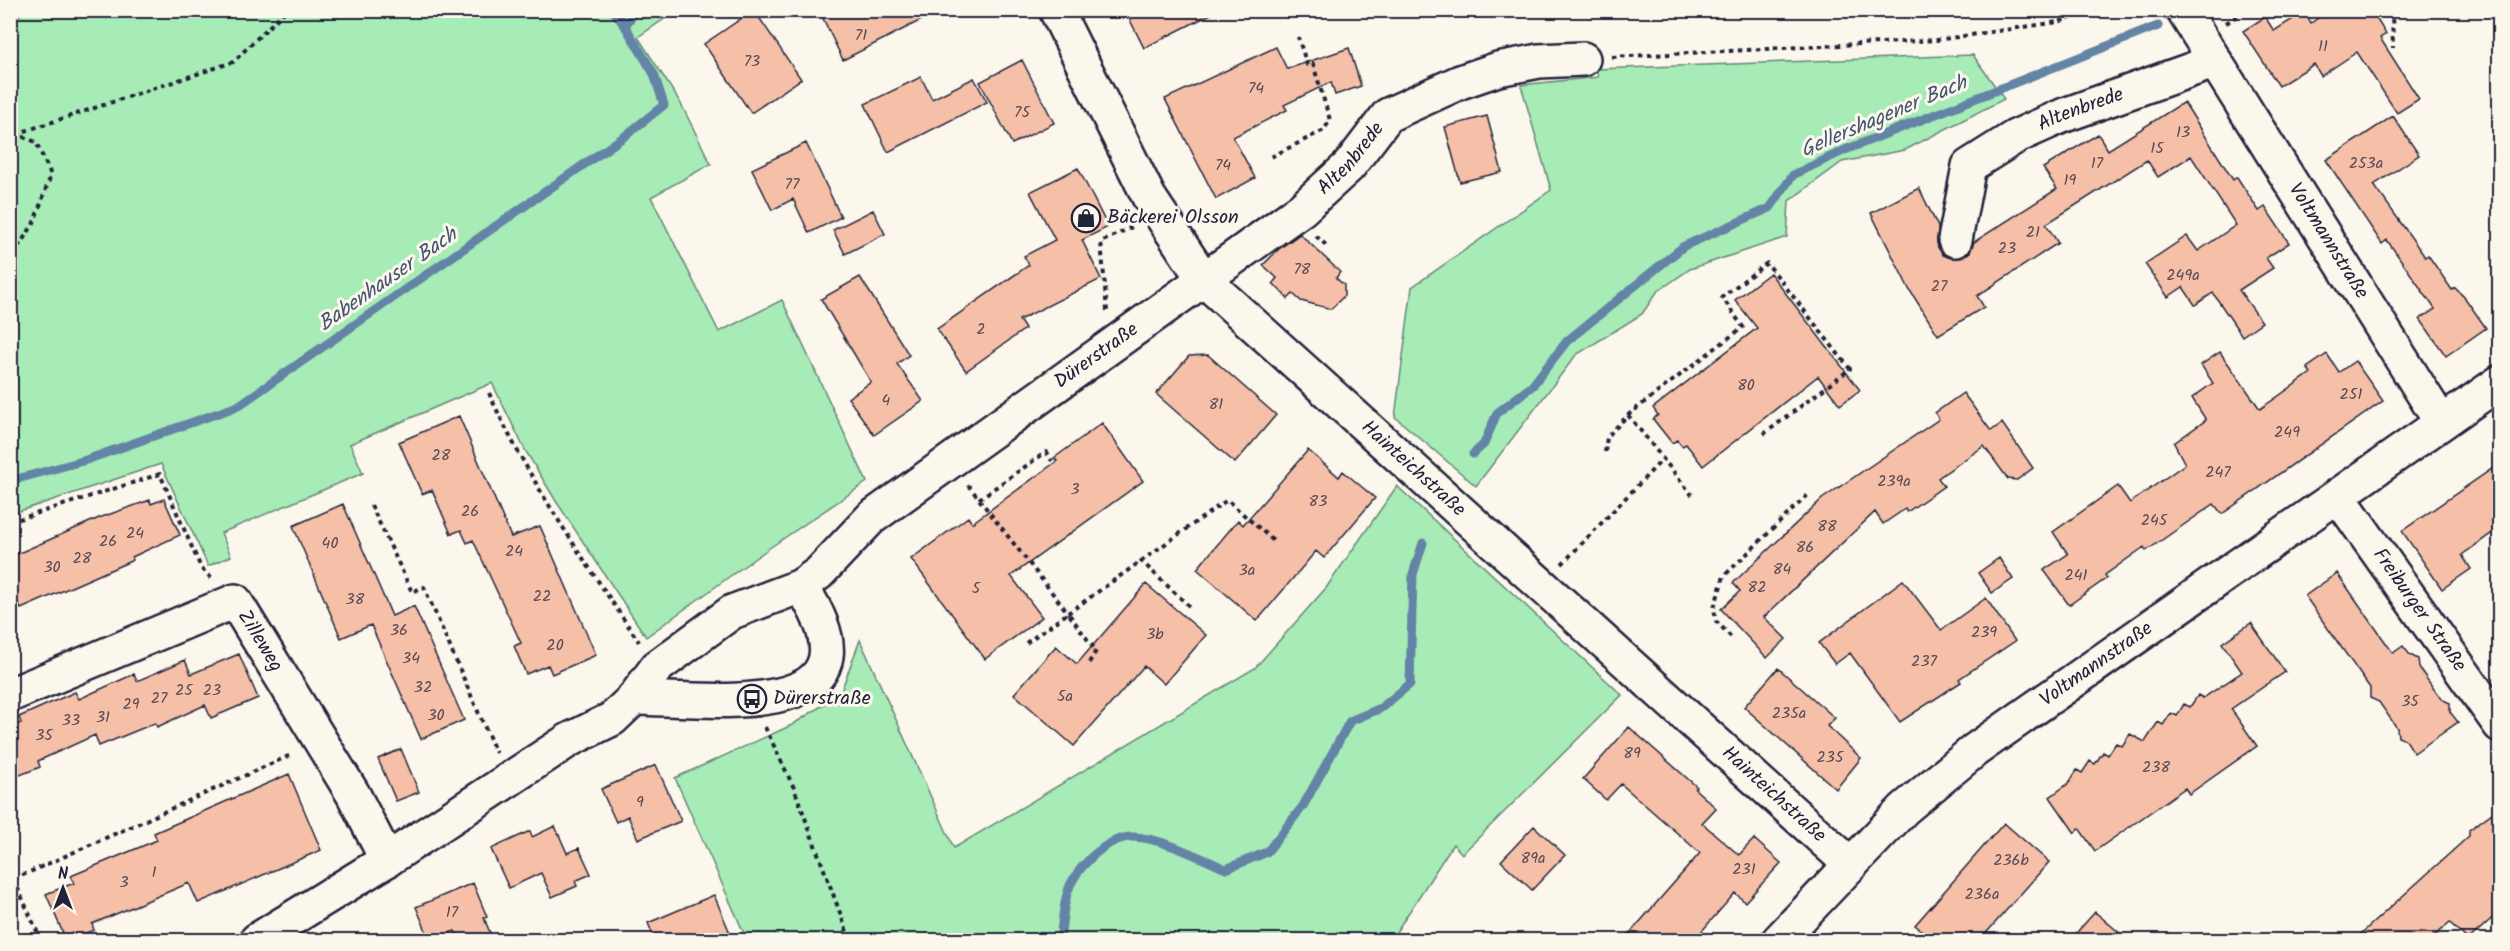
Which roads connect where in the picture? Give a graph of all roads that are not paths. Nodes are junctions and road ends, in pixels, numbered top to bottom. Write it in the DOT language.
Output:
graph roads {
  1 [pos="1056,10"];
  2 [pos="2183,10"];
  3 [pos="1583,58"];
  4 [pos="2213,62"];
  5 [pos="1955,240"];
  6 [pos="1204,280"];
  7 [pos="2499,382"];
  8 [pos="2441,422"];
  9 [pos="2338,496"];
  10 [pos="801,586"];
  11 [pos="10,695"];
  12 [pos="634,698"];
  13 [pos="2499,725"];
  14 [pos="387,860"];
  15 [pos="1850,864"];
  16 [pos="257,940"];
  17 [pos="1779,940"];
  1 -- 6 [label="street, Hainteichstraße"];
  2 -- 4 [label="street"];
  3 -- 6 [label="street, Altenbrede"];
  4 -- 5 [label="street, Altenbrede"];
  4 -- 8 [label="street, Voltmannstraße"];
  6 -- 10 [label="street, Dürerstraße"];
  6 -- 15 [label="street, Hainteichstraße"];
  7 -- 8 [label="street, Voltmannstraße"];
  8 -- 9 [label="street, Voltmannstraße"];
  9 -- 13 [label="street, Freiburger Straße"];
  9 -- 15 [label="street, Voltmannstraße"];
  10 -- 12 [label="street, Dürerstraße"];
  10 -- 12 [label="street"];
  11 -- 14 [label="street, Zilleweg"];
  12 -- 14 [label="street, Dürerstraße"];
  14 -- 16 [label="street, Dürerstraße"];
  15 -- 17 [label="street, Voltmannstraße"];
}
